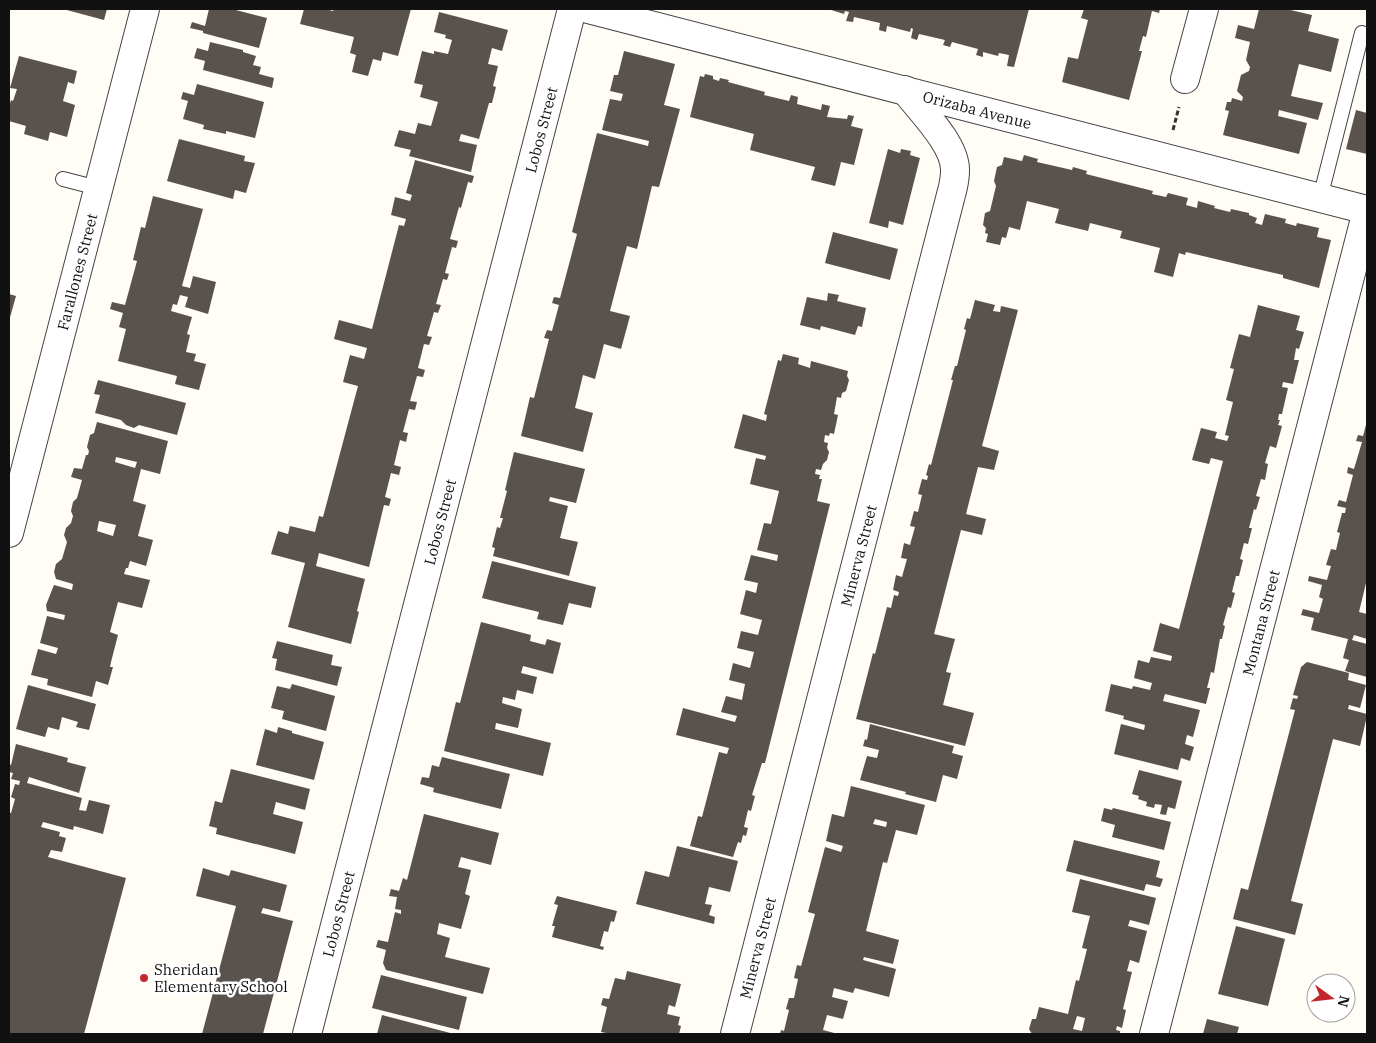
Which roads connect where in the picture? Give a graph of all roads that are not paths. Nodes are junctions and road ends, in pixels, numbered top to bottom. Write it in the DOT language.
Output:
graph roads {
  1 [pos="145,9"];
  2 [pos="572,9"];
  3 [pos="588,9"];
  4 [pos="1204,9"];
  5 [pos="1362,32"];
  6 [pos="1186,80"];
  7 [pos="905,90"];
  8 [pos="63,179"];
  9 [pos="98,188"];
  10 [pos="1320,198"];
  11 [pos="1367,210"];
  12 [pos="9,533"];
  13 [pos="307,1034"];
  14 [pos="735,1034"];
  15 [pos="1154,1034"];
  1 -- 9 [label="street, Farallones Street"];
  2 -- 13 [label="street, Lobos Street"];
  3 -- 7 [label="street, Orizaba Avenue"];
  4 -- 6 [label="street"];
  5 -- 10 [label="lane"];
  7 -- 10 [label="street, Orizaba Avenue"];
  7 -- 14 [label="street, Minerva Street"];
  8 -- 9 [label="lane"];
  9 -- 12 [label="street, Farallones Street"];
  10 -- 11 [label="street, Orizaba Avenue"];
  11 -- 15 [label="street, Montana Street"];
}
